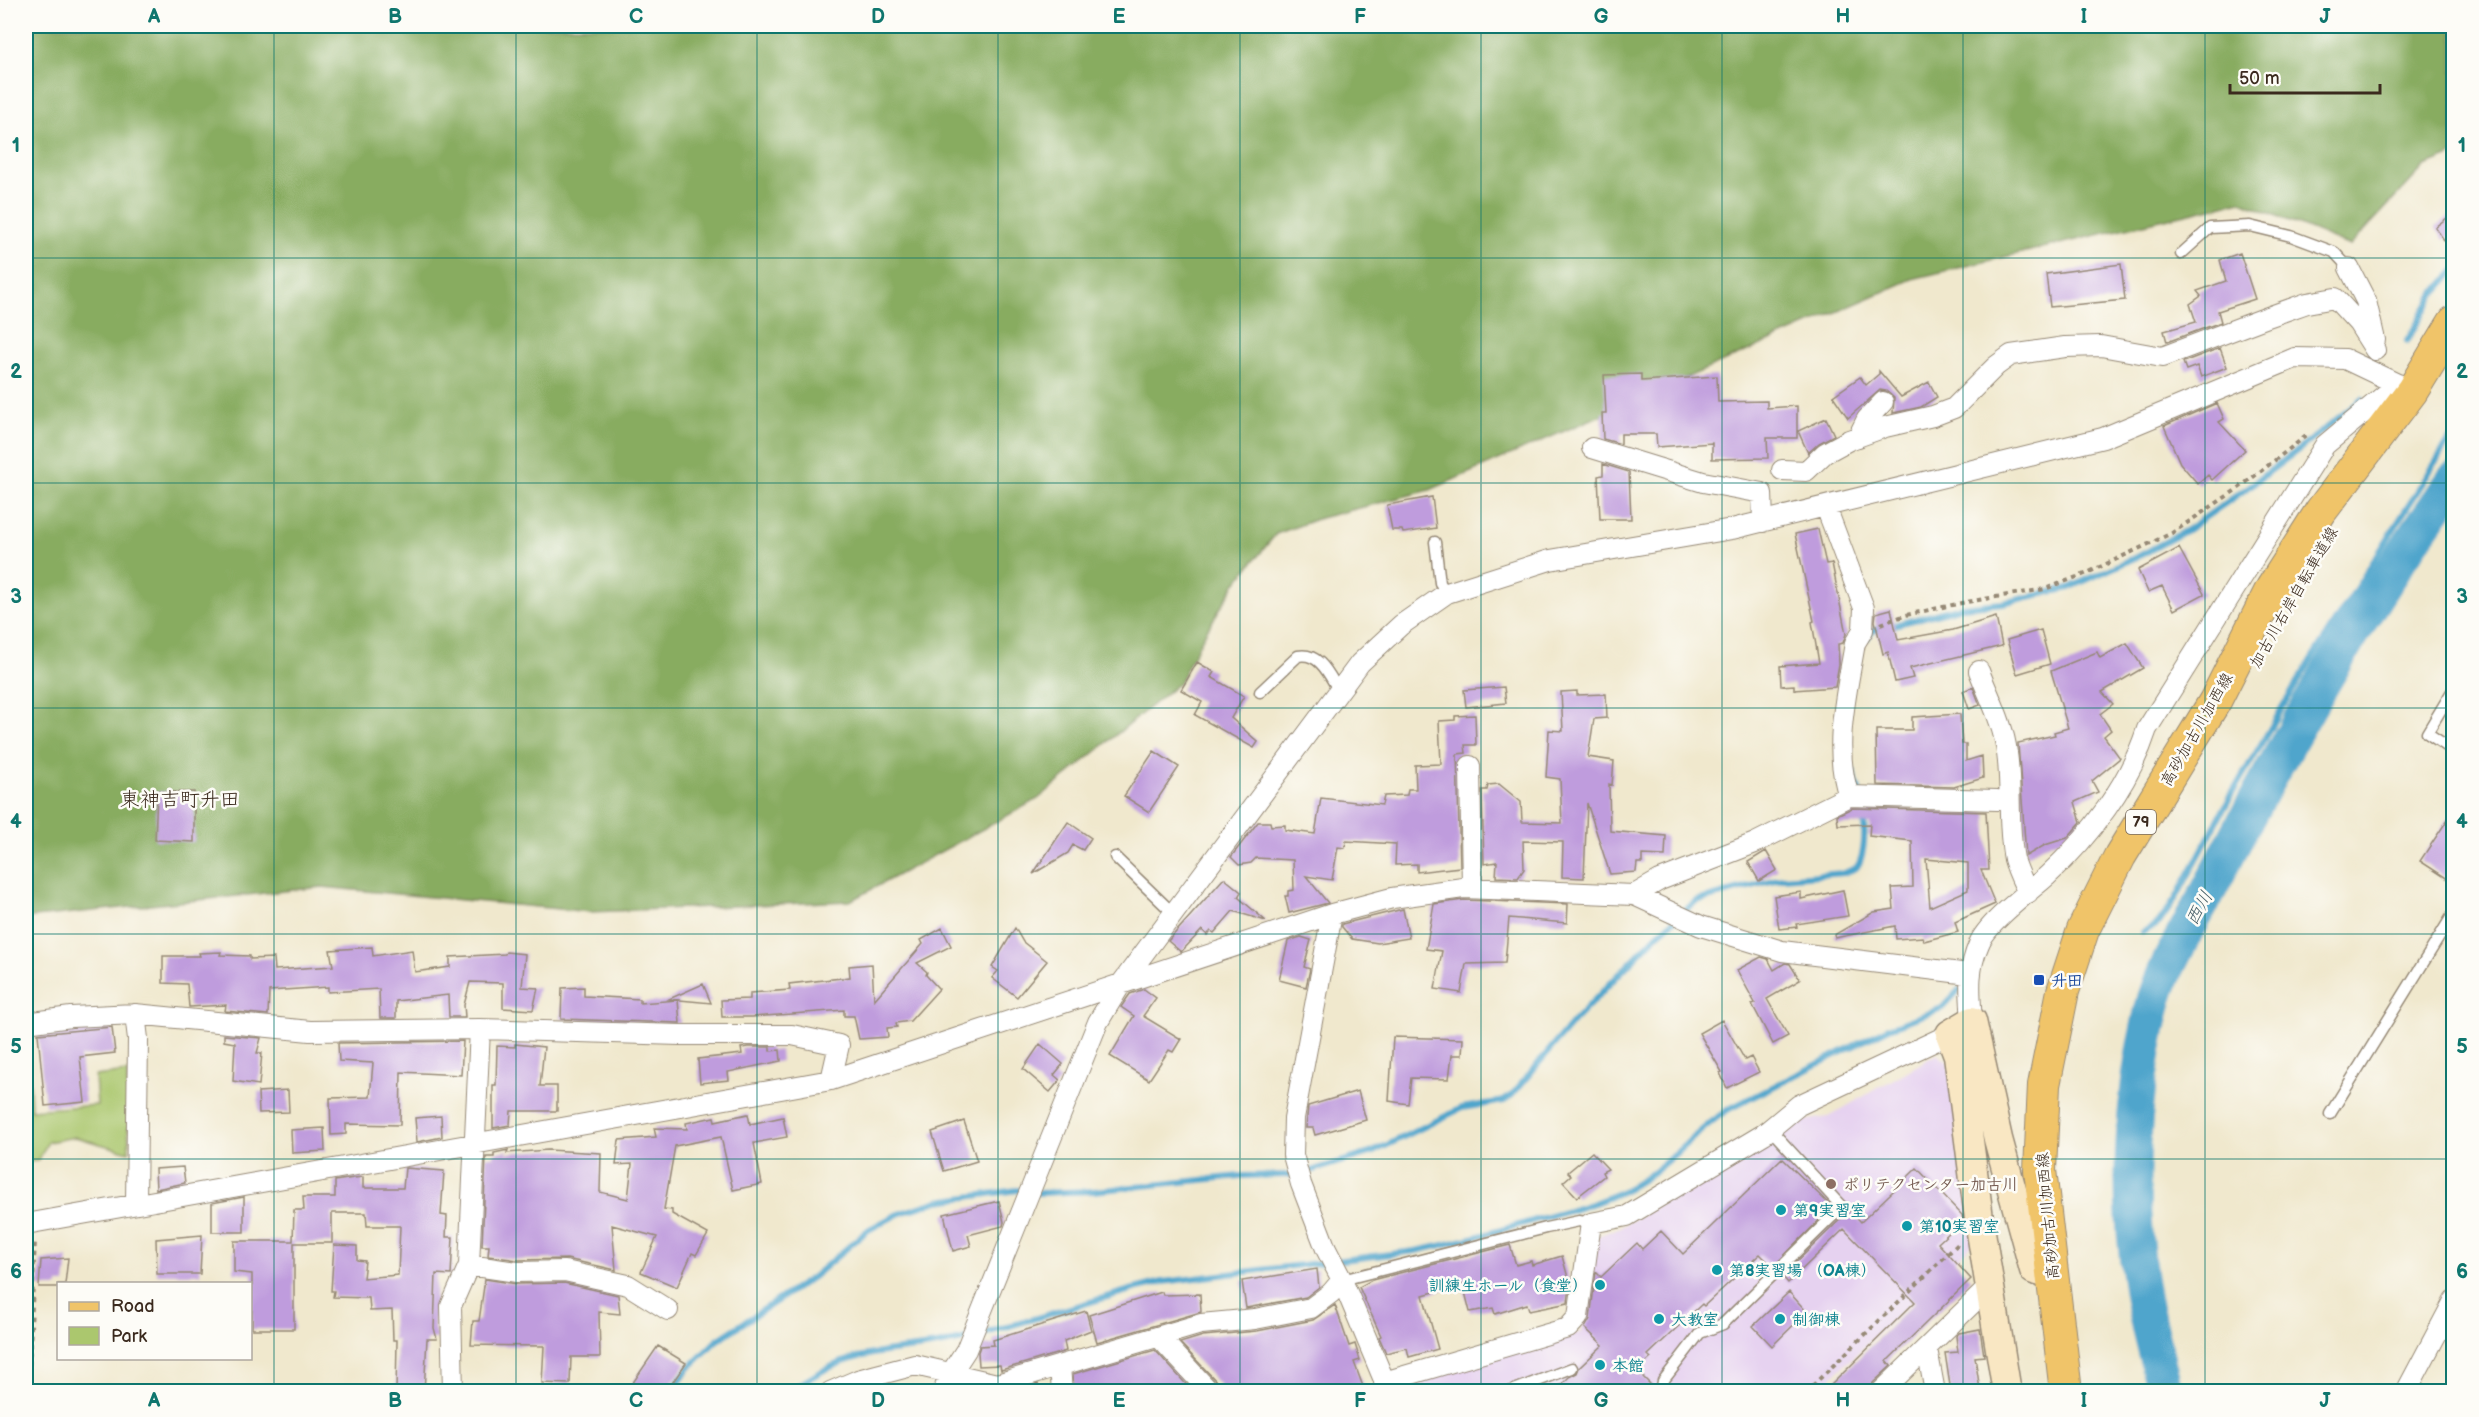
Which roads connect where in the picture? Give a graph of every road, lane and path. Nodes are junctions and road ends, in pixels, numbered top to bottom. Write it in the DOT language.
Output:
graph roads {
  1 [pos="2181,254"];
  2 [pos="2349,268"];
  3 [pos="2454,322"];
  4 [pos="2375,350"];
  5 [pos="2369,371"];
  6 [pos="2405,387"];
  7 [pos="1883,402"];
  8 [pos="2312,429"];
  9 [pos="1858,437"];
  10 [pos="1592,448"];
  11 [pos="1782,470"];
  12 [pos="1826,507"];
  13 [pos="1763,522"];
  14 [pos="1435,542"];
  15 [pos="1447,593"];
  16 [pos="1863,630"];
  17 [pos="1979,671"];
  18 [pos="2454,688"];
  19 [pos="1339,691"];
  20 [pos="1260,692"];
  21 [pos="2454,751"];
  22 [pos="1470,766"];
  23 [pos="1849,796"];
  24 [pos="1997,800"];
  25 [pos="1115,857"];
  26 [pos="1472,888"];
  27 [pos="2028,893"];
  28 [pos="1634,895"];
  29 [pos="2454,913"];
  30 [pos="1173,914"];
  31 [pos="1332,914"];
  32 [pos="1969,974"];
  33 [pos="1121,984"];
  34 [pos="135,1014"];
  35 [pos="26,1023"];
  36 [pos="1961,1028"];
  37 [pos="480,1029"];
  38 [pos="831,1080"];
  39 [pos="2330,1114"];
  40 [pos="1770,1129"];
  41 [pos="474,1145"];
  42 [pos="136,1202"];
  43 [pos="31,1223"];
  44 [pos="1591,1223"];
  45 [pos="1960,1243"];
  46 [pos="469,1265"];
  47 [pos="2052,1275"];
  48 [pos="1342,1280"];
  49 [pos="1990,1287"];
  50 [pos="2454,1301"];
  51 [pos="668,1310"];
  52 [pos="1160,1337"];
  53 [pos="1927,1349"];
  54 [pos="1060,1366"];
  55 [pos="1572,1368"];
  56 [pos="951,1373"];
  57 [pos="1387,1387"];
  58 [pos="2408,1388"];
  59 [pos="28,1392"];
  60 [pos="453,1392"];
  61 [pos="830,1392"];
  62 [pos="943,1392"];
  63 [pos="1062,1392"];
  64 [pos="1210,1392"];
  65 [pos="1509,1392"];
  66 [pos="1661,1392"];
  67 [pos="1806,1392"];
  68 [pos="1881,1392"];
  69 [pos="1935,1392"];
  70 [pos="2007,1392"];
  71 [pos="2066,1392"];
  1 -- 2 [label="lane"];
  2 -- 4 [label="street"];
  3 -- 6 [label="main road, 高砂加古川加西線 / 79"];
  4 -- 5 [label="street"];
  4 -- 9 [label="street"];
  5 -- 6 [label="street"];
  5 -- 12 [label="street"];
  6 -- 27 [label="street"];
  6 -- 47 [label="main road, 高砂加古川加西線 / 79"];
  7 -- 9 [label="street"];
  8 -- 16 [label="path"];
  9 -- 11 [label="street"];
  10 -- 13 [label="street"];
  12 -- 13 [label="street"];
  12 -- 16 [label="street"];
  13 -- 15 [label="street"];
  14 -- 15 [label="lane"];
  15 -- 19 [label="street"];
  16 -- 23 [label="street"];
  17 -- 27 [label="street"];
  18 -- 21 [label="lane"];
  19 -- 20 [label="lane"];
  19 -- 30 [label="street"];
  22 -- 26 [label="street"];
  23 -- 24 [label="street"];
  23 -- 28 [label="street"];
  25 -- 30 [label="lane"];
  26 -- 28 [label="street"];
  26 -- 31 [label="street"];
  27 -- 32 [label="street"];
  28 -- 32 [label="street"];
  29 -- 39 [label="lane"];
  30 -- 33 [label="street"];
  31 -- 33 [label="street"];
  31 -- 48 [label="street"];
  32 -- 36 [label="street"];
  33 -- 38 [label="street"];
  33 -- 56 [label="street"];
  34 -- 35 [label="street"];
  34 -- 37 [label="street"];
  34 -- 42 [label="street"];
  36 -- 40 [label="street"];
  36 -- 47 [label="main road"];
  36 -- 49 [label="main road"];
  37 -- 38 [label="street"];
  37 -- 41 [label="street"];
  38 -- 41 [label="street"];
  40 -- 44 [label="street"];
  40 -- 66 [label="lane"];
  41 -- 42 [label="street"];
  41 -- 46 [label="street"];
  42 -- 43 [label="street"];
  43 -- 59 [label="path"];
  44 -- 48 [label="lane"];
  44 -- 57 [label="street"];
  45 -- 67 [label="path"];
  46 -- 51 [label="street"];
  46 -- 60 [label="street"];
  47 -- 71 [label="main road, 高砂加古川加西線 / 79"];
  48 -- 52 [label="street"];
  48 -- 57 [label="street"];
  49 -- 53 [label="street"];
  49 -- 70 [label="main road"];
  50 -- 58 [label="street"];
  52 -- 54 [label="street"];
  52 -- 64 [label="street"];
  53 -- 68 [label="street"];
  53 -- 69 [label="street"];
  54 -- 56 [label="street"];
  54 -- 63 [label="street"];
  55 -- 65 [label="lane"];
  56 -- 61 [label="street"];
  56 -- 62 [label="street"];
}
